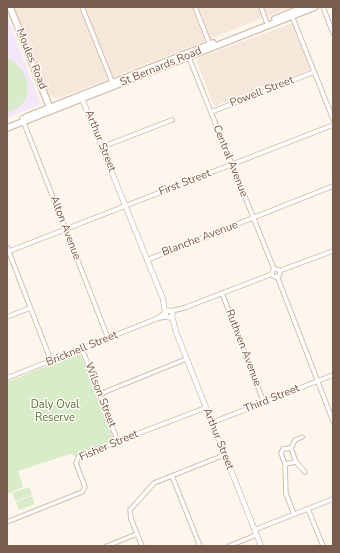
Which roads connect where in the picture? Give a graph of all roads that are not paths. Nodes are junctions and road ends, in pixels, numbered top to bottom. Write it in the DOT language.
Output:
graph roads {
  1 [pos="10,7"];
  2 [pos="82,7"];
  3 [pos="195,7"];
  4 [pos="261,7"];
  5 [pos="304,7"];
  6 [pos="315,7"];
  7 [pos="323,7"];
  8 [pos="295,12"];
  9 [pos="267,24"];
  10 [pos="333,33"];
  11 [pos="211,46"];
  12 [pos="188,55"];
  13 [pos="314,72"];
  14 [pos="113,84"];
  15 [pos="82,97"];
  16 [pos="50,109"];
  17 [pos="211,112"];
  18 [pos="333,119"];
  19 [pos="22,120"];
  20 [pos="172,120"];
  21 [pos="7,124"];
  22 [pos="333,125"];
  23 [pos="7,128"];
  24 [pos="102,147"];
  25 [pos="231,165"];
  26 [pos="333,186"];
  27 [pos="125,205"];
  28 [pos="253,218"];
  29 [pos="65,228"];
  30 [pos="8,250"];
  31 [pos="333,251"];
  32 [pos="147,260"];
  33 [pos="274,269"];
  34 [pos="279,271"];
  35 [pos="272,274"];
  36 [pos="277,276"];
  37 [pos="222,293"];
  38 [pos="30,308"];
  39 [pos="169,314"];
  40 [pos="7,317"];
  41 [pos="108,338"];
  42 [pos="82,349"];
  43 [pos="186,359"];
  44 [pos="51,361"];
  45 [pos="333,375"];
  46 [pos="7,378"];
  47 [pos="317,381"];
  48 [pos="100,394"];
  49 [pos="264,403"];
  50 [pos="205,408"];
  51 [pos="333,421"];
  52 [pos="212,423"];
  53 [pos="302,438"];
  54 [pos="118,442"];
  55 [pos="291,448"];
  56 [pos="224,455"];
  57 [pos="296,462"];
  58 [pos="285,464"];
  59 [pos="304,472"];
  60 [pos="172,476"];
  61 [pos="333,499"];
  62 [pos="308,509"];
  63 [pos="294,514"];
  64 [pos="7,522"];
  65 [pos="254,530"];
  66 [pos="137,534"];
  67 [pos="256,535"];
  68 [pos="107,546"];
  69 [pos="142,546"];
  70 [pos="200,546"];
  71 [pos="229,546"];
  72 [pos="260,546"];
  73 [pos="323,546"];
  1 -- 16 [label="main road, Moules Road"];
  2 -- 14 [label="street"];
  3 -- 11 [label="street"];
  4 -- 9 [label="street"];
  5 -- 8 [label="main road, St Bernards Road"];
  6 -- 8 [label="main road, St Bernards Road"];
  7 -- 10 [label="street"];
  8 -- 9 [label="main road, St Bernards Road"];
  8 -- 13 [label="street"];
  9 -- 11 [label="main road, St Bernards Road"];
  11 -- 12 [label="main road, St Bernards Road"];
  12 -- 14 [label="main road, St Bernards Road"];
  12 -- 17 [label="street, Central Avenue"];
  13 -- 17 [label="street, Powell Street"];
  13 -- 18 [label="street"];
  14 -- 15 [label="main road, St Bernards Road"];
  15 -- 16 [label="main road, St Bernards Road"];
  15 -- 24 [label="street, Arthur Street"];
  16 -- 19 [label="main road, St Bernards Road"];
  17 -- 25 [label="street, Central Avenue"];
  19 -- 21 [label="main road, St Bernards Road"];
  19 -- 23 [label="main road, St Bernards Road"];
  19 -- 29 [label="street, Alton Avenue"];
  20 -- 24 [label="street"];
  22 -- 25 [label="street, First Street"];
  24 -- 27 [label="street, Arthur Street"];
  25 -- 27 [label="street, First Street"];
  25 -- 28 [label="street, Central Avenue"];
  26 -- 28 [label="street, Blanche Avenue"];
  27 -- 29 [label="street, First Street"];
  27 -- 32 [label="street, Arthur Street"];
  28 -- 32 [label="street, Blanche Avenue"];
  28 -- 33 [label="street, Central Avenue"];
  29 -- 30 [label="street, First Street"];
  29 -- 41 [label="street, Alton Avenue"];
  30 -- 38 [label="street"];
  31 -- 34 [label="street"];
  32 -- 39 [label="street, Arthur Street"];
  33 -- 34 [label="street"];
  33 -- 35 [label="street"];
  34 -- 36 [label="street"];
  35 -- 36 [label="street"];
  35 -- 37 [label="street, Bricknell Street"];
  36 -- 47 [label="street"];
  37 -- 39 [label="street, Bricknell Street"];
  37 -- 49 [label="street, Ruthven Avenue"];
  38 -- 40 [label="street"];
  38 -- 44 [label="street"];
  39 -- 41 [label="street, Bricknell Street"];
  39 -- 43 [label="street, Arthur Street"];
  41 -- 42 [label="street, Bricknell Street"];
  42 -- 44 [label="street, Bricknell Street"];
  42 -- 48 [label="street, Wilson Street"];
  43 -- 48 [label="street"];
  43 -- 50 [label="street, Arthur Street"];
  44 -- 46 [label="street, Bricknell Street"];
  45 -- 47 [label="street, Third Street"];
  47 -- 49 [label="street, Third Street"];
  47 -- 51 [label="street"];
  48 -- 54 [label="street, Wilson Street"];
  49 -- 52 [label="street, Third Street"];
  50 -- 52 [label="street, Arthur Street"];
  50 -- 54 [label="street, Fisher Street"];
  52 -- 56 [label="street, Arthur Street"];
  53 -- 55 [label="street"];
  54 -- 64 [label="street, Fisher Street"];
  55 -- 57 [label="street"];
  55 -- 58 [label="street"];
  56 -- 60 [label="street"];
  56 -- 65 [label="street, Arthur Street"];
  57 -- 58 [label="street"];
  57 -- 59 [label="street"];
  58 -- 63 [label="street"];
  60 -- 66 [label="street"];
  60 -- 70 [label="street"];
  61 -- 62 [label="street"];
  62 -- 63 [label="street"];
  62 -- 73 [label="street"];
  63 -- 65 [label="street"];
  65 -- 67 [label="street, Arthur Street"];
  66 -- 68 [label="street"];
  66 -- 69 [label="street"];
  67 -- 71 [label="street"];
  67 -- 72 [label="street, Arthur Street"];
}
